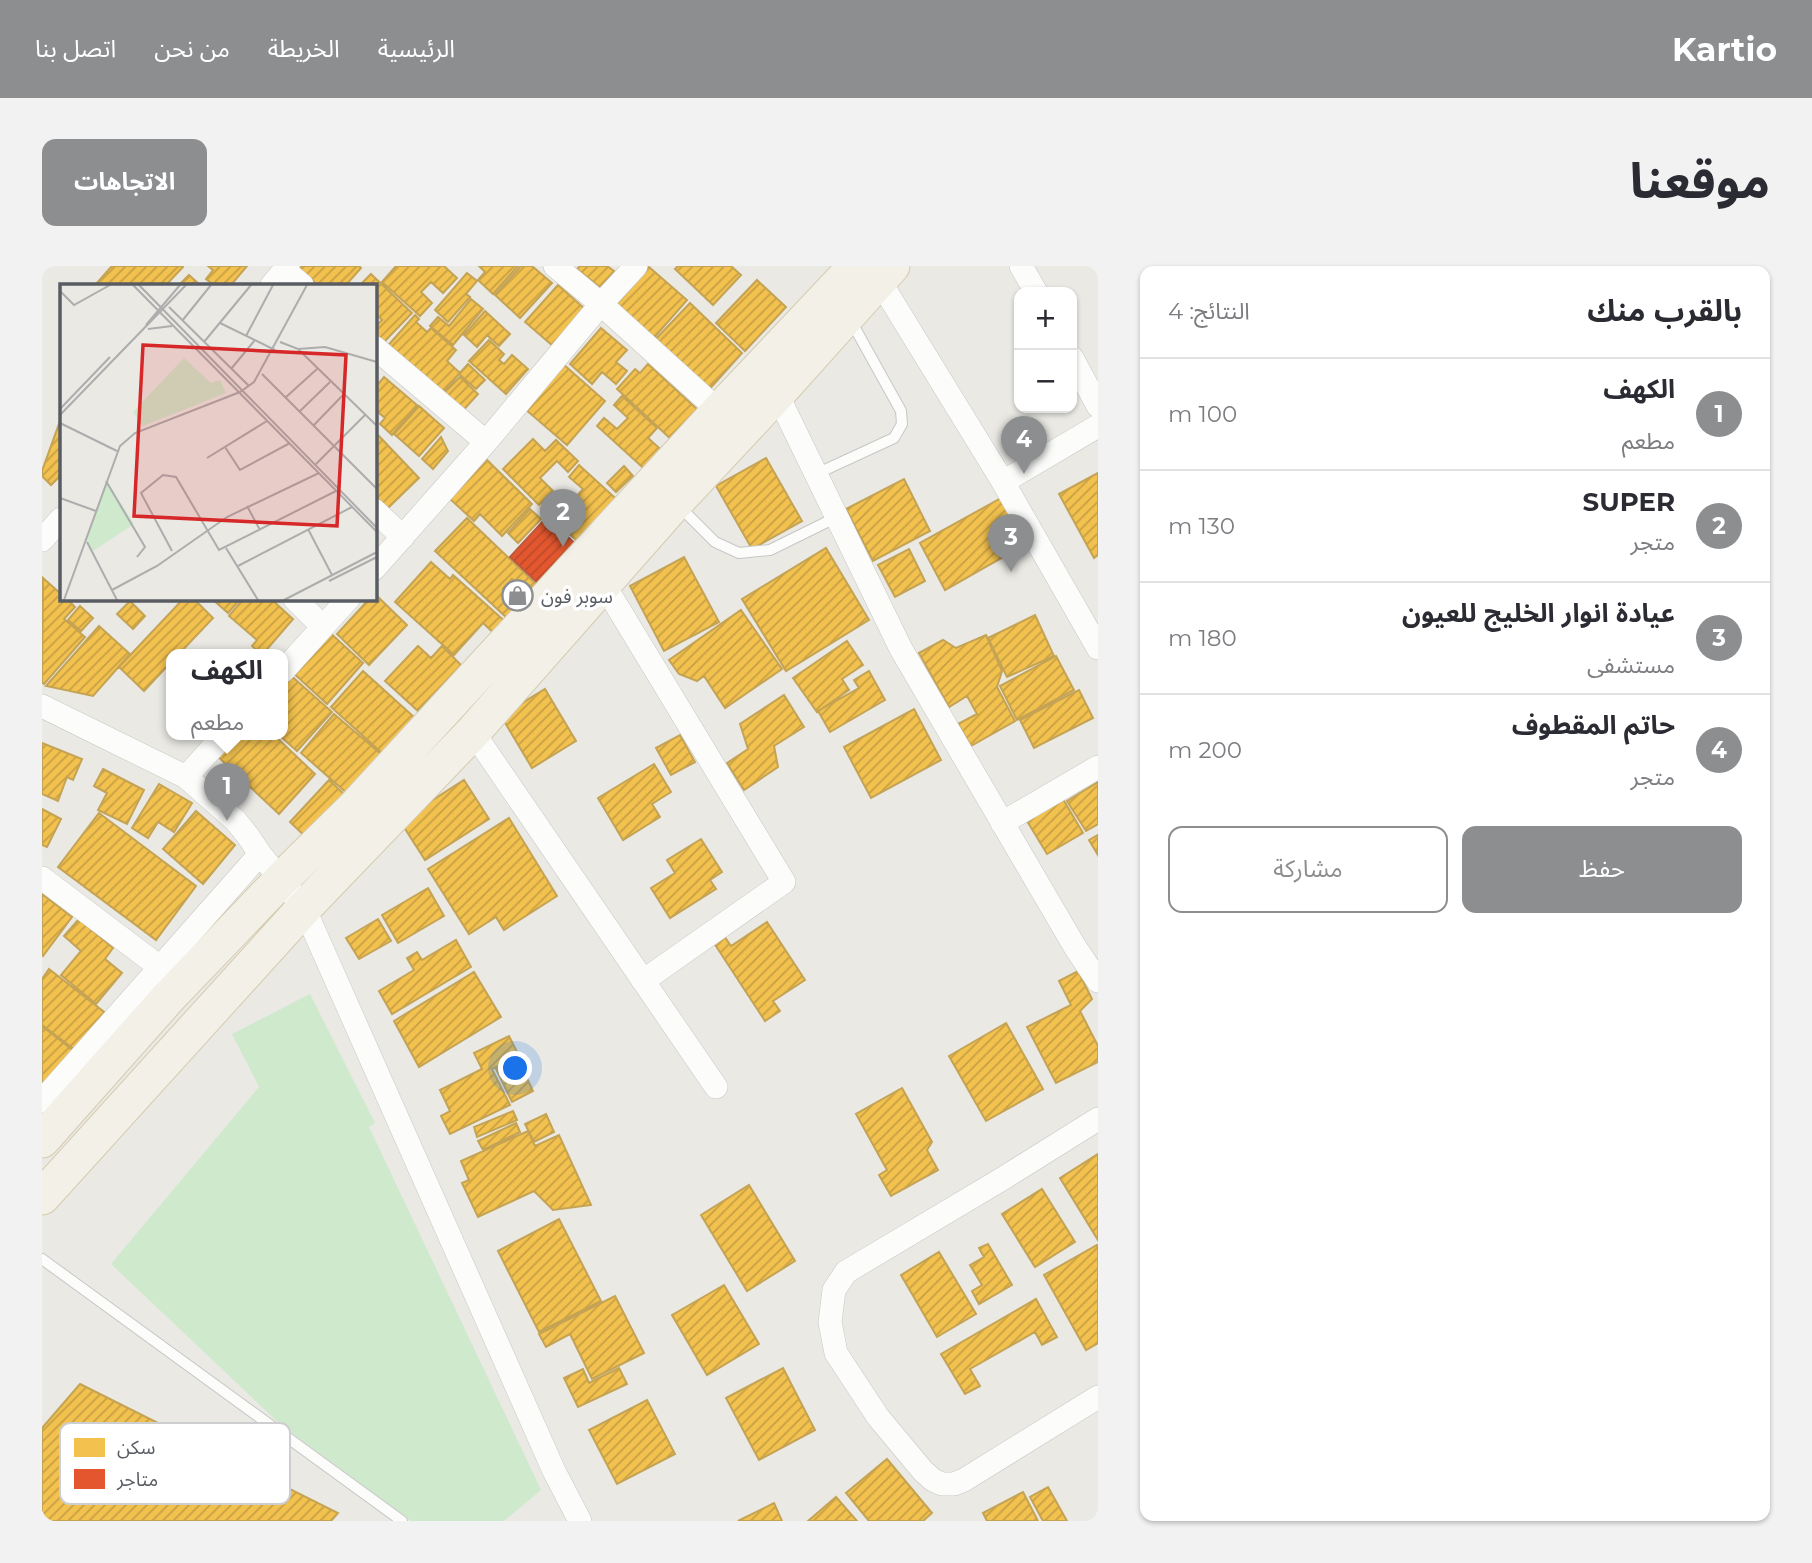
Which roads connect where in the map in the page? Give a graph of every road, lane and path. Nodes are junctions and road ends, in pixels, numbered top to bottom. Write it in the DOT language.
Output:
graph roads {
  1 [pos="555,266"];
  2 [pos="636,266"];
  3 [pos="1021,266"];
  4 [pos="876,271"];
  5 [pos="1033,287"];
  6 [pos="601,304"];
  7 [pos="848,315"];
  8 [pos="376,349"];
  9 [pos="1077,367"];
  10 [pos="777,394"];
  11 [pos="1098,406"];
  12 [pos="719,411"];
  13 [pos="1098,426"];
  14 [pos="486,442"];
  15 [pos="816,474"];
  16 [pos="1003,482"];
  17 [pos="675,503"];
  18 [pos="376,512"];
  19 [pos="837,516"];
  20 [pos="60,520"];
  21 [pos="403,537"];
  22 [pos="42,540"];
  23 [pos="376,567"];
  24 [pos="603,583"];
  25 [pos="296,600"];
  26 [pos="347,600"];
  27 [pos="323,628"];
  28 [pos="1098,648"];
  29 [pos="288,666"];
  30 [pos="42,706"];
  31 [pos="473,732"];
  32 [pos="219,740"];
  33 [pos="1098,767"];
  34 [pos="186,777"];
  35 [pos="1002,823"];
  36 [pos="270,867"];
  37 [pos="42,878"];
  38 [pos="304,908"];
  39 [pos="161,968"];
  40 [pos="643,981"];
  41 [pos="1098,981"];
  42 [pos="716,1087"];
  43 [pos="42,1101"];
  44 [pos="1098,1119"];
  45 [pos="42,1140"];
  46 [pos="42,1197"];
  47 [pos="42,1259"];
  48 [pos="1098,1397"];
  49 [pos="267,1423"];
  50 [pos="290,1439"];
  51 [pos="402,1521"];
  52 [pos="580,1521"];
  1 -- 6 [label="street"];
  2 -- 6 [label="street"];
  3 -- 5 [label="street"];
  4 -- 7 [label="main road"];
  4 -- 12 [label="main road"];
  4 -- 16 [label="street"];
  6 -- 12 [label="street"];
  6 -- 14 [label="street"];
  7 -- 10 [label="main road"];
  7 -- 15 [label="lane"];
  8 -- 14 [label="street"];
  9 -- 11 [label="street"];
  10 -- 15 [label="street"];
  10 -- 17 [label="main road"];
  12 -- 36 [label="main road"];
  13 -- 16 [label="street"];
  14 -- 21 [label="street"];
  15 -- 19 [label="street"];
  16 -- 28 [label="street"];
  17 -- 19 [label="lane"];
  17 -- 24 [label="main road"];
  18 -- 21 [label="street"];
  19 -- 35 [label="street"];
  20 -- 22 [label="street"];
  21 -- 23 [label="street"];
  24 -- 31 [label="main road"];
  24 -- 40 [label="street"];
  25 -- 27 [label="street"];
  26 -- 27 [label="street"];
  27 -- 29 [label="street"];
  30 -- 34 [label="street"];
  31 -- 38 [label="main road"];
  31 -- 40 [label="street"];
  32 -- 34 [label="street"];
  33 -- 35 [label="street"];
  34 -- 36 [label="street"];
  35 -- 41 [label="street"];
  36 -- 38 [label="street"];
  36 -- 39 [label="street"];
  36 -- 45 [label="main road"];
  37 -- 39 [label="street"];
  38 -- 46 [label="main road"];
  38 -- 52 [label="street"];
  39 -- 43 [label="street"];
  40 -- 42 [label="street"];
  44 -- 48 [label="street"];
  47 -- 49 [label="lane"];
  50 -- 51 [label="lane"];
}
